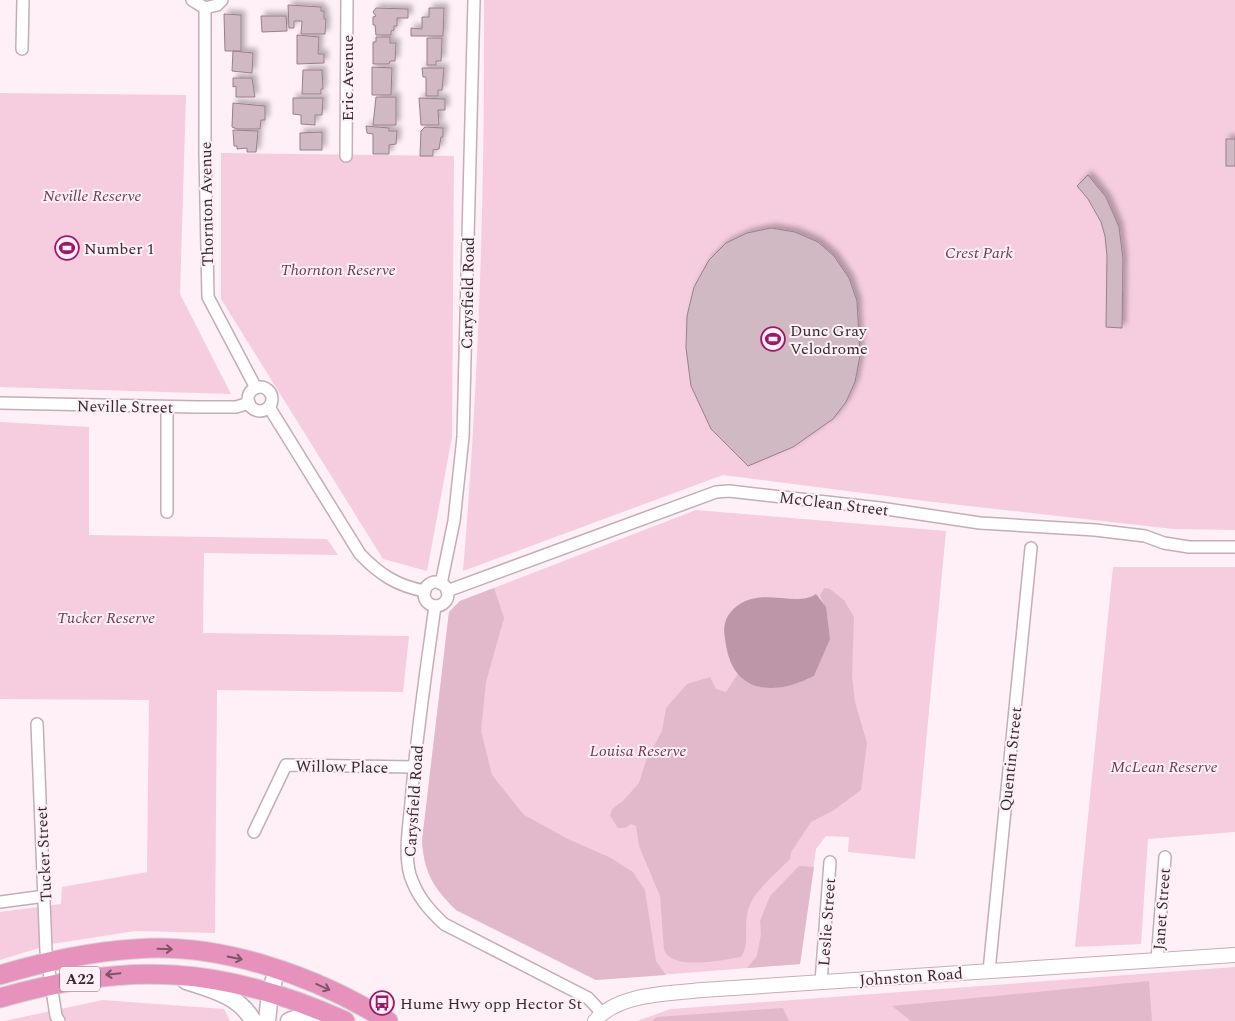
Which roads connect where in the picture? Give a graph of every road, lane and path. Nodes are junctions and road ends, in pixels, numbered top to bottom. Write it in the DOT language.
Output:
graph roads {
  1 [pos="23,0"];
  2 [pos="192,0"];
  3 [pos="222,0"];
  4 [pos="347,0"];
  5 [pos="474,0"];
  6 [pos="205,8"];
  7 [pos="22,49"];
  8 [pos="346,156"];
  9 [pos="256,388"];
  10 [pos="249,403"];
  11 [pos="0,404"];
  12 [pos="167,407"];
  13 [pos="269,407"];
  14 [pos="167,512"];
  15 [pos="1031,548"];
  16 [pos="1235,548"];
  17 [pos="444,587"];
  18 [pos="424,591"];
  19 [pos="435,606"];
  20 [pos="37,724"];
  21 [pos="414,766"];
  22 [pos="254,832"];
  23 [pos="1165,858"];
  24 [pos="830,862"];
  25 [pos="45,896"];
  26 [pos="0,902"];
  27 [pos="1235,955"];
  28 [pos="1158,961"];
  29 [pos="47,963"];
  30 [pos="277,970"];
  31 [pos="989,971"];
  32 [pos="162,973"];
  33 [pos="0,975"];
  34 [pos="821,982"];
  35 [pos="50,984"];
  36 [pos="270,993"];
  37 [pos="0,998"];
  38 [pos="598,1017"];
  39 [pos="59,1021"];
  40 [pos="253,1021"];
  41 [pos="267,1021"];
  42 [pos="289,1021"];
  43 [pos="338,1021"];
  44 [pos="344,1021"];
  45 [pos="388,1021"];
  1 -- 7 [label="street"];
  2 -- 6 [label="street"];
  3 -- 6 [label="street"];
  4 -- 8 [label="street, Eric Avenue"];
  5 -- 17 [label="street, Carysfield Road"];
  6 -- 9 [label="street, Thornton Avenue"];
  9 -- 10 [label="street"];
  9 -- 13 [label="street, Thornton Avenue"];
  10 -- 12 [label="street, Neville Street"];
  10 -- 13 [label="street"];
  11 -- 12 [label="street, Neville Street"];
  12 -- 14 [label="street"];
  13 -- 18 [label="street, Thornton Avenue"];
  15 -- 31 [label="street, Quentin Street"];
  16 -- 17 [label="street, McClean Street"];
  17 -- 18 [label="street"];
  17 -- 19 [label="street"];
  18 -- 19 [label="street"];
  19 -- 21 [label="street, Carysfield Road"];
  20 -- 25 [label="street, Tucker Street"];
  21 -- 22 [label="street, Willow Place"];
  21 -- 38 [label="street, Carysfield Road"];
  23 -- 28 [label="street, Janet Street"];
  24 -- 34 [label="street, Leslie Street"];
  25 -- 26 [label="street"];
  25 -- 29 [label="street, Tucker Street"];
  27 -- 28 [label="street, Johnston Road"];
  28 -- 31 [label="street, Johnston Road"];
  29 -- 30 [label="highway, A22, one-way"];
  29 -- 33 [label="highway, A22"];
  29 -- 35 [label="street, Tucker Street"];
  30 -- 36 [label="main road"];
  30 -- 45 [label="highway, A22, one-way"];
  31 -- 34 [label="street, Johnston Road"];
  32 -- 35 [label="highway, A22, one-way"];
  32 -- 36 [label="highway, A22"];
  32 -- 40 [label="main road"];
  34 -- 38 [label="street, Johnston Road"];
  35 -- 37 [label="highway, A22"];
  35 -- 39 [label="street, Tucker Street"];
  36 -- 41 [label="main road"];
  36 -- 44 [label="highway, A22"];
  42 -- 43 [label="main road"];
}
